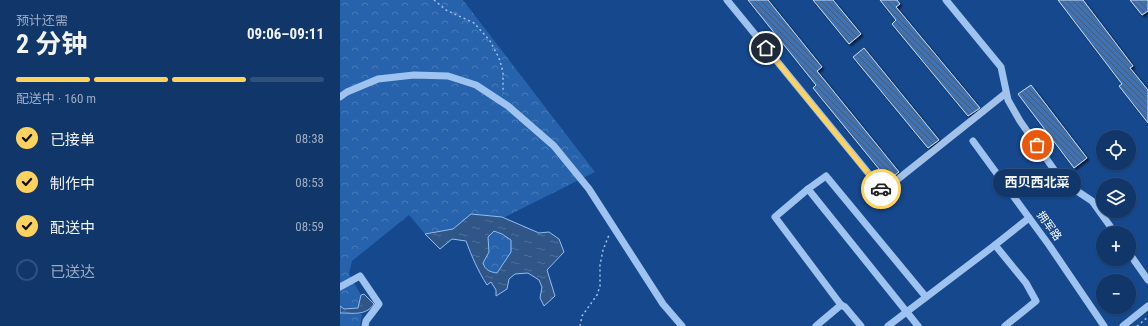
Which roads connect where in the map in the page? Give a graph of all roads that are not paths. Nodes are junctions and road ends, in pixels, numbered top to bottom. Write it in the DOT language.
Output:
graph roads {
  1 [pos="727,0"];
  2 [pos="946,0"];
  3 [pos="343,92"];
  4 [pos="1006,93"];
  5 [pos="340,98"];
  6 [pos="973,141"];
  7 [pos="808,189"];
  8 [pos="1029,218"];
  9 [pos="1110,226"];
  10 [pos="995,245"];
  11 [pos="1136,263"];
  12 [pos="1148,280"];
  13 [pos="340,287"];
  14 [pos="926,297"];
  15 [pos="841,304"];
  16 [pos="1148,306"];
  17 [pos="907,312"];
  18 [pos="365,326"];
  19 [pos="682,326"];
  20 [pos="816,326"];
  21 [pos="861,326"];
  22 [pos="888,326"];
  23 [pos="918,326"];
  24 [pos="1005,326"];
  25 [pos="1104,326"];
  26 [pos="1123,326"];
  1 -- 4 [label="street"];
  2 -- 4 [label="street"];
  3 -- 5 [label="street"];
  3 -- 19 [label="street"];
  4 -- 9 [label="street"];
  6 -- 8 [label="street, 拥军路"];
  7 -- 14 [label="street"];
  7 -- 15 [label="street"];
  7 -- 17 [label="street"];
  8 -- 10 [label="street"];
  8 -- 25 [label="street, 拥军路"];
  10 -- 14 [label="street"];
  10 -- 24 [label="street"];
  11 -- 12 [label="street"];
  13 -- 18 [label="street"];
  14 -- 17 [label="street"];
  15 -- 20 [label="street"];
  15 -- 21 [label="street"];
  16 -- 26 [label="street"];
  17 -- 22 [label="street"];
  17 -- 23 [label="street"];
}
